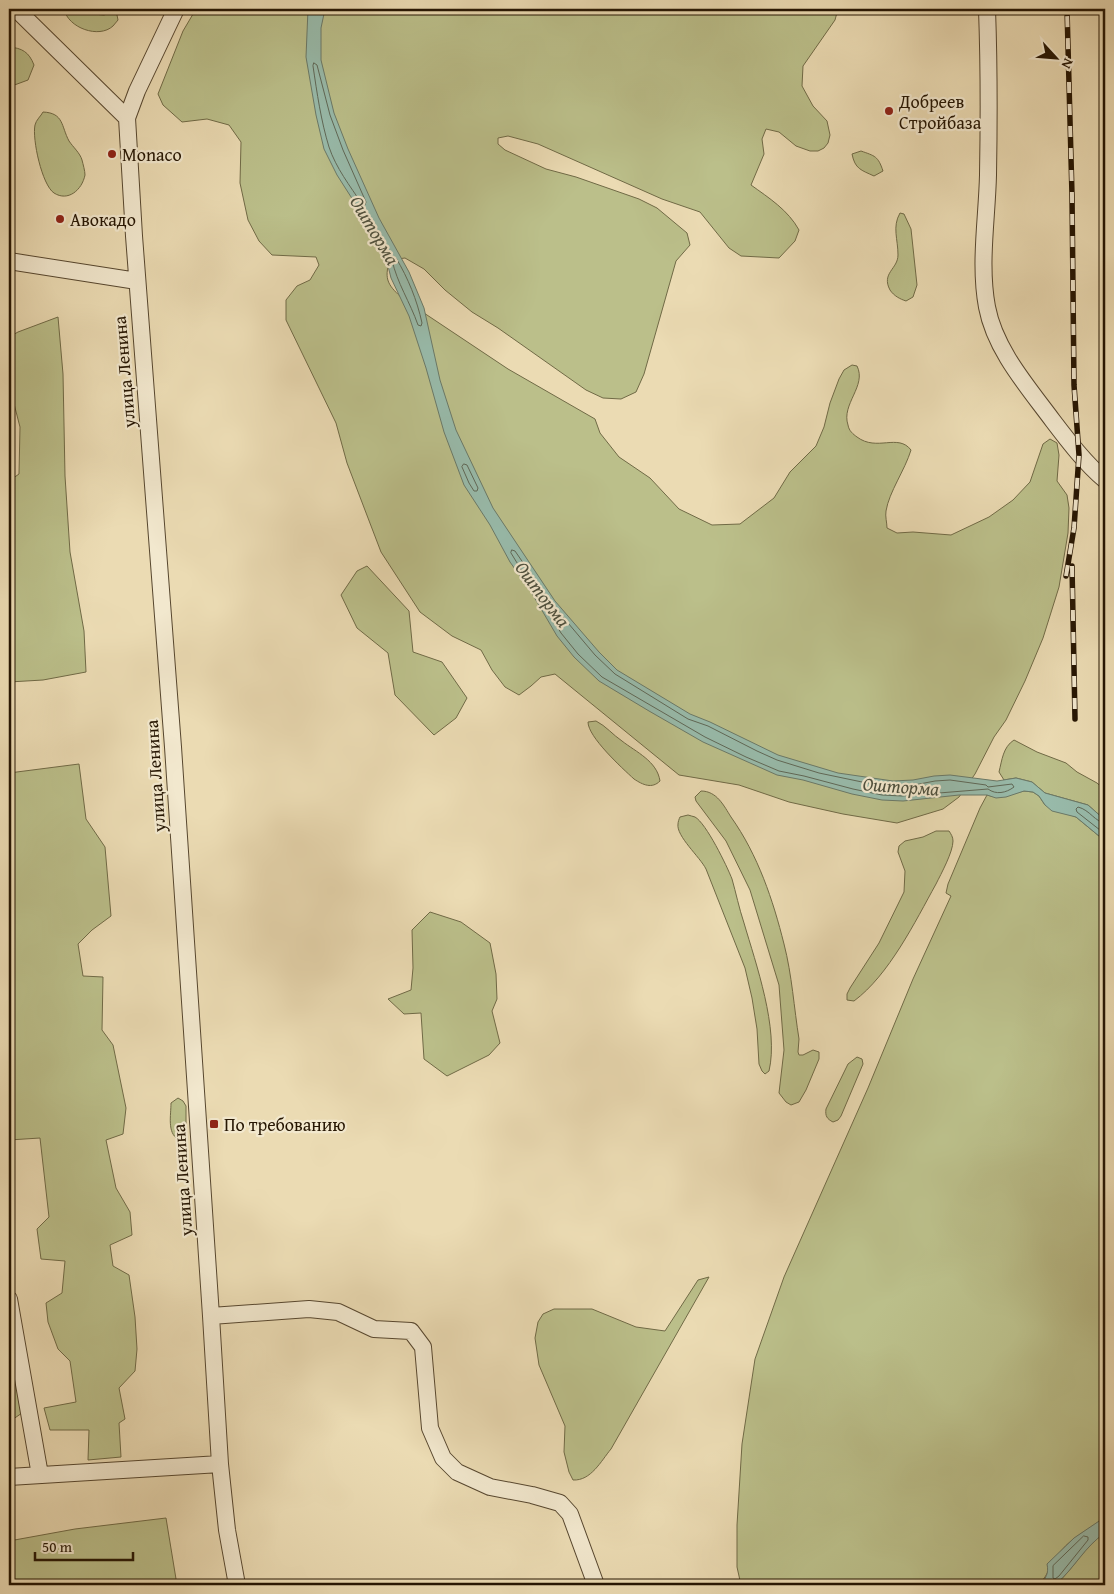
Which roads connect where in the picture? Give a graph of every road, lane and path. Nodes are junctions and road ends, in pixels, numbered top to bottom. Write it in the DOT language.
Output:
graph roads {
  1 [pos="16,9"];
  2 [pos="176,9"];
  3 [pos="987,9"];
  4 [pos="127,118"];
  5 [pos="9,261"];
  6 [pos="137,281"];
  7 [pos="1105,480"];
  8 [pos="9,1299"];
  9 [pos="211,1316"];
  10 [pos="220,1464"];
  11 [pos="40,1475"];
  12 [pos="9,1477"];
  13 [pos="237,1585"];
  14 [pos="596,1585"];
  1 -- 4 [label="street"];
  2 -- 4 [label="street"];
  3 -- 7 [label="street"];
  4 -- 6 [label="street, улица Ленина"];
  5 -- 6 [label="street"];
  6 -- 9 [label="street, улица Ленина"];
  8 -- 11 [label="street"];
  9 -- 10 [label="street, улица Ленина"];
  9 -- 14 [label="street"];
  10 -- 11 [label="street"];
  10 -- 13 [label="street, улица Ленина"];
  11 -- 12 [label="street"];
}
